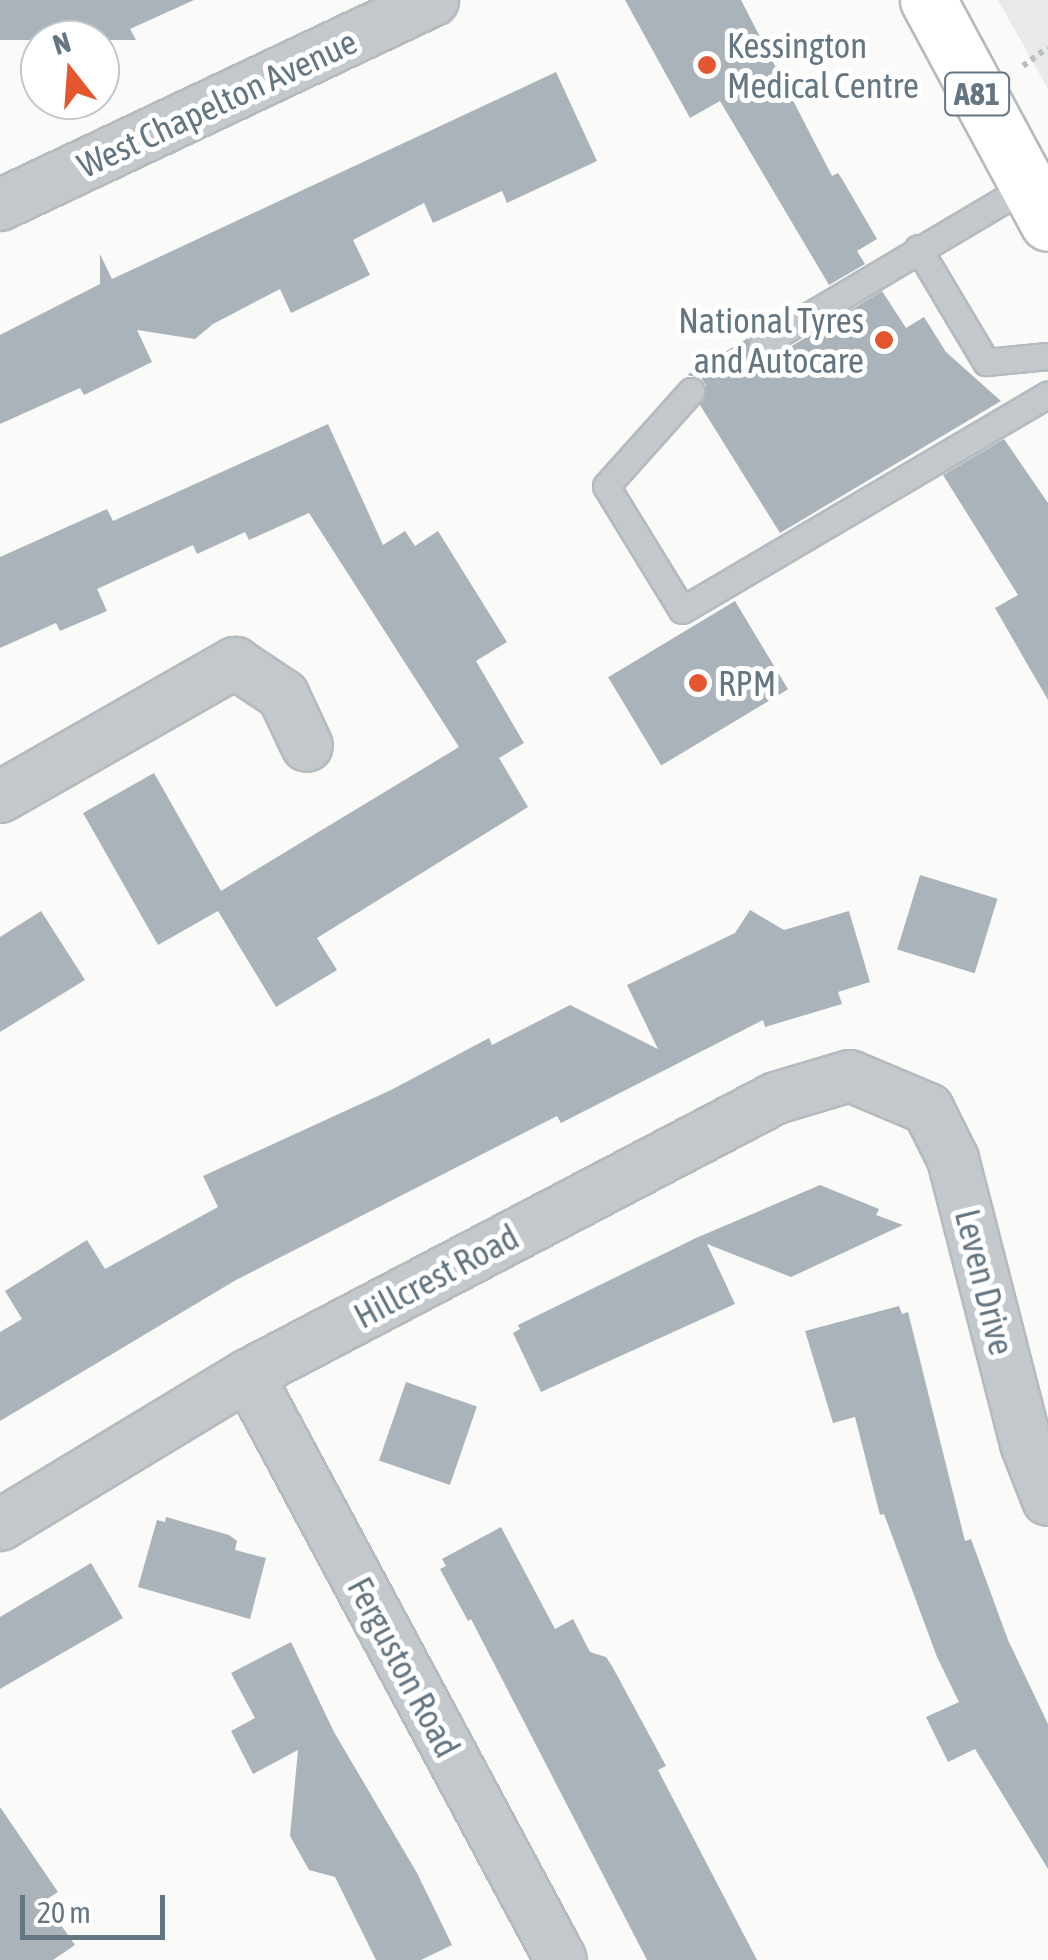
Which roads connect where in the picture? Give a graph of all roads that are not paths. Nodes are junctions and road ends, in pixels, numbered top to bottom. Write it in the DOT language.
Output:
graph roads {
  1 [pos="433,0"];
  2 [pos="928,0"];
  3 [pos="0,205"];
  4 [pos="1037,205"];
  5 [pos="918,248"];
  6 [pos="763,344"];
  7 [pos="1048,356"];
  8 [pos="691,390"];
  9 [pos="1048,394"];
  10 [pos="307,746"];
  11 [pos="0,797"];
  12 [pos="888,1091"];
  13 [pos="248,1375"];
  14 [pos="1048,1500"];
  15 [pos="0,1525"];
  16 [pos="561,1960"];
  1 -- 3 [label="street, West Chapelton Avenue"];
  2 -- 4 [label="main road, A81"];
  4 -- 5 [label="lane"];
  5 -- 6 [label="lane"];
  5 -- 7 [label="lane"];
  8 -- 9 [label="lane"];
  10 -- 11 [label="street"];
  12 -- 13 [label="street, Hillcrest Road"];
  12 -- 14 [label="street, Leven Drive"];
  13 -- 15 [label="street, Hillcrest Road"];
  13 -- 16 [label="street, Ferguston Road"];
}
